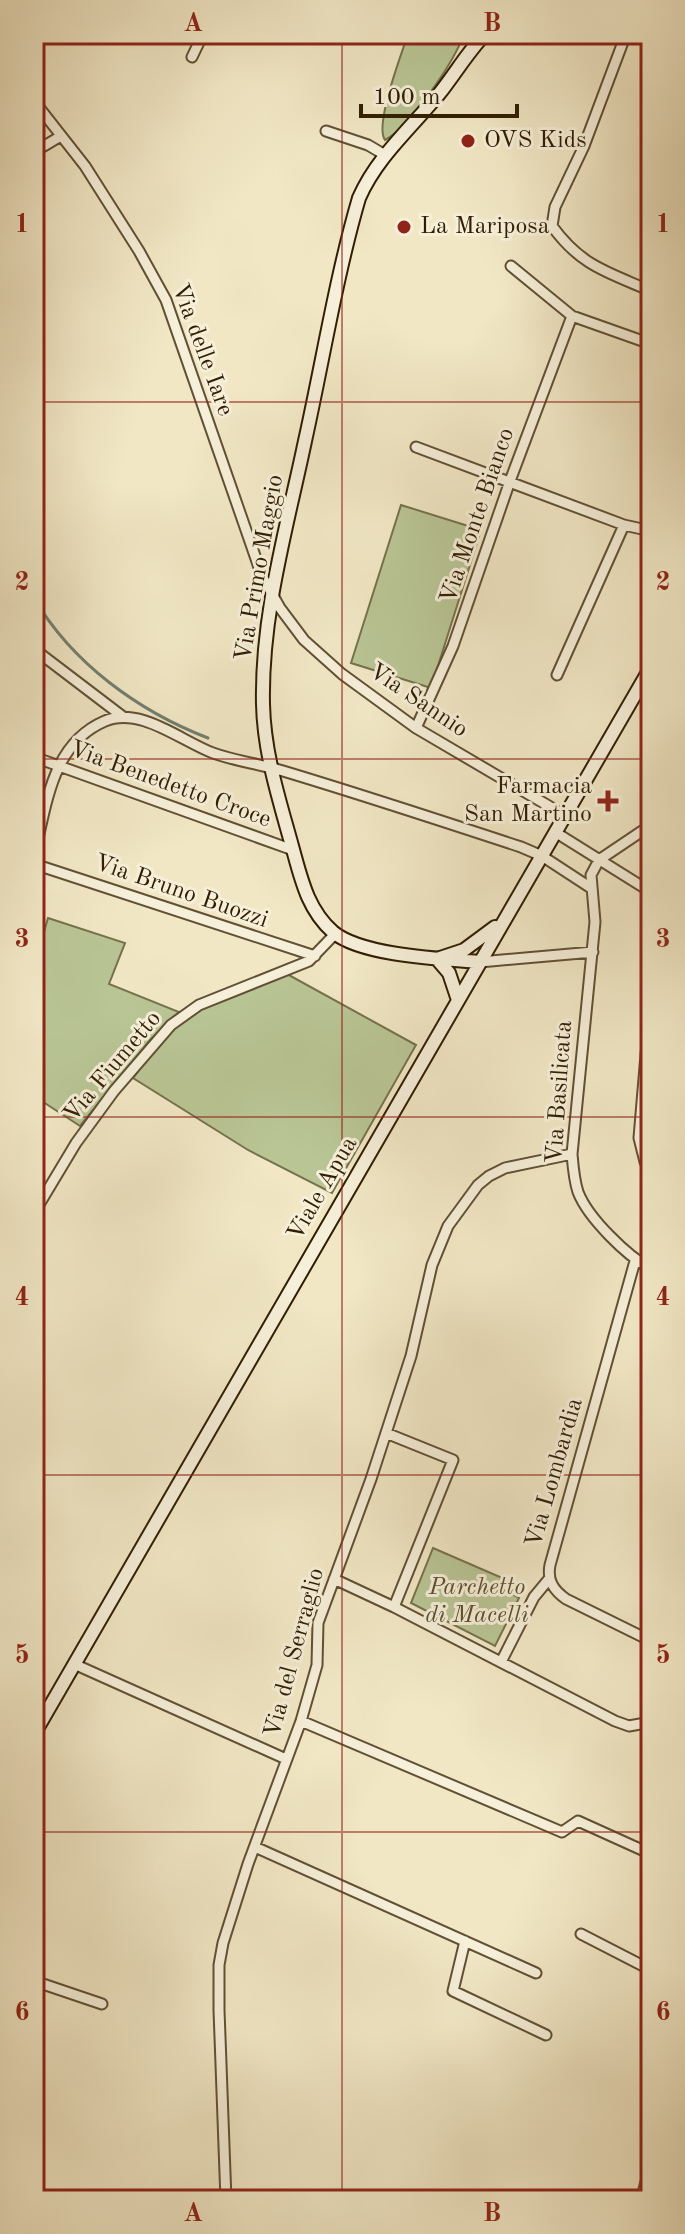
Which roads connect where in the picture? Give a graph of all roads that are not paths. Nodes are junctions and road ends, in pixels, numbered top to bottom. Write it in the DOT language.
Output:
graph roads {
  1 [pos="203,34"];
  2 [pos="471,34"];
  3 [pos="485,34"];
  4 [pos="626,34"];
  5 [pos="470,48"];
  6 [pos="192,57"];
  7 [pos="34,101"];
  8 [pos="326,131"];
  9 [pos="61,136"];
  10 [pos="34,152"];
  11 [pos="385,155"];
  12 [pos="511,266"];
  13 [pos="651,291"];
  14 [pos="572,316"];
  15 [pos="651,344"];
  16 [pos="416,447"];
  17 [pos="510,481"];
  18 [pos="624,525"];
  19 [pos="651,531"];
  20 [pos="273,593"];
  21 [pos="34,649"];
  22 [pos="651,667"];
  23 [pos="557,675"];
  24 [pos="122,716"];
  25 [pos="416,728"];
  26 [pos="34,757"];
  27 [pos="58,765"];
  28 [pos="270,768"];
  29 [pos="564,815"];
  30 [pos="651,825"];
  31 [pos="555,832"];
  32 [pos="293,850"];
  33 [pos="34,855"];
  34 [pos="542,856"];
  35 [pos="599,860"];
  36 [pos="34,864"];
  37 [pos="591,888"];
  38 [pos="651,892"];
  39 [pos="504,920"];
  40 [pos="335,934"];
  41 [pos="593,952"];
  42 [pos="315,956"];
  43 [pos="437,959"];
  44 [pos="480,962"];
  45 [pos="651,995"];
  46 [pos="458,1000"];
  47 [pos="649,1023"];
  48 [pos="572,1154"];
  49 [pos="651,1170"];
  50 [pos="34,1213"];
  51 [pos="635,1261"];
  52 [pos="651,1269"];
  53 [pos="386,1433"];
  54 [pos="334,1579"];
  55 [pos="549,1579"];
  56 [pos="394,1607"];
  57 [pos="651,1641"];
  58 [pos="501,1662"];
  59 [pos="74,1664"];
  60 [pos="301,1721"];
  61 [pos="651,1722"];
  62 [pos="34,1734"];
  63 [pos="286,1759"];
  64 [pos="255,1847"];
  65 [pos="651,1854"];
  66 [pos="581,1934"];
  67 [pos="465,1941"];
  68 [pos="651,1970"];
  69 [pos="536,1973"];
  70 [pos="34,1981"];
  71 [pos="102,2004"];
  72 [pos="546,2035"];
  73 [pos="651,2164"];
  74 [pos="226,2200"];
  75 [pos="641,2200"];
  1 -- 6 [label="street"];
  2 -- 5 [label="street, Via Primo Maggio"];
  3 -- 5 [label="street, Via Primo Maggio"];
  4 -- 13 [label="street"];
  5 -- 11 [label="street, Via Primo Maggio"];
  7 -- 9 [label="street, Via delle Iare"];
  8 -- 11 [label="street"];
  9 -- 10 [label="street"];
  9 -- 20 [label="street, Via delle Iare"];
  11 -- 20 [label="street, Via Primo Maggio"];
  12 -- 14 [label="street"];
  14 -- 15 [label="street"];
  14 -- 17 [label="street, Via Monte Bianco"];
  16 -- 17 [label="street"];
  17 -- 18 [label="street"];
  17 -- 25 [label="street, Via Monte Bianco"];
  18 -- 19 [label="street"];
  18 -- 23 [label="street"];
  20 -- 25 [label="street, Via Sannio"];
  20 -- 28 [label="street, Via Primo Maggio"];
  21 -- 24 [label="street"];
  22 -- 29 [label="street, Viale Apua"];
  24 -- 27 [label="street"];
  24 -- 28 [label="street"];
  25 -- 29 [label="street, Via Sannio"];
  26 -- 27 [label="street, Via Benedetto Croce"];
  27 -- 32 [label="street, Via Benedetto Croce"];
  27 -- 33 [label="street"];
  28 -- 32 [label="street, Via Primo Maggio"];
  28 -- 34 [label="street"];
  29 -- 31 [label="street, Viale Apua"];
  30 -- 35 [label="street"];
  31 -- 34 [label="street, Viale Apua"];
  31 -- 35 [label="street"];
  32 -- 40 [label="street, Via Primo Maggio"];
  34 -- 37 [label="street"];
  34 -- 39 [label="street, Viale Apua"];
  35 -- 37 [label="street, Via Basilicata"];
  35 -- 38 [label="street"];
  36 -- 42 [label="street, Via Bruno Buozzi"];
  37 -- 41 [label="street, Via Basilicata"];
  39 -- 43 [label="street"];
  39 -- 44 [label="street, Viale Apua"];
  40 -- 42 [label="street, Via Fiumetto"];
  40 -- 43 [label="street"];
  41 -- 44 [label="street"];
  41 -- 48 [label="street, Via Basilicata"];
  42 -- 50 [label="street, Via Fiumetto"];
  43 -- 44 [label="street"];
  43 -- 46 [label="street"];
  44 -- 46 [label="street, Viale Apua"];
  45 -- 47 [label="street"];
  46 -- 59 [label="street, Viale Apua"];
  47 -- 49 [label="street"];
  48 -- 51 [label="street, Via Basilicata"];
  48 -- 53 [label="street, Via del Serraglio"];
  51 -- 52 [label="street, Via Basilicata"];
  51 -- 55 [label="street, Via Lombardia"];
  53 -- 54 [label="street, Via del Serraglio"];
  53 -- 56 [label="street"];
  54 -- 56 [label="street"];
  54 -- 60 [label="street, Via del Serraglio"];
  55 -- 57 [label="street, Via Lombardia"];
  55 -- 58 [label="street"];
  56 -- 58 [label="street"];
  58 -- 61 [label="street"];
  59 -- 62 [label="street, Viale Apua"];
  59 -- 63 [label="street"];
  60 -- 63 [label="street, Via del Serraglio"];
  60 -- 65 [label="street"];
  63 -- 64 [label="street, Via del Serraglio"];
  64 -- 67 [label="street"];
  64 -- 74 [label="street, Via del Serraglio"];
  66 -- 68 [label="street"];
  67 -- 69 [label="street"];
  67 -- 72 [label="street"];
  70 -- 71 [label="street"];
  73 -- 75 [label="street"];
}
